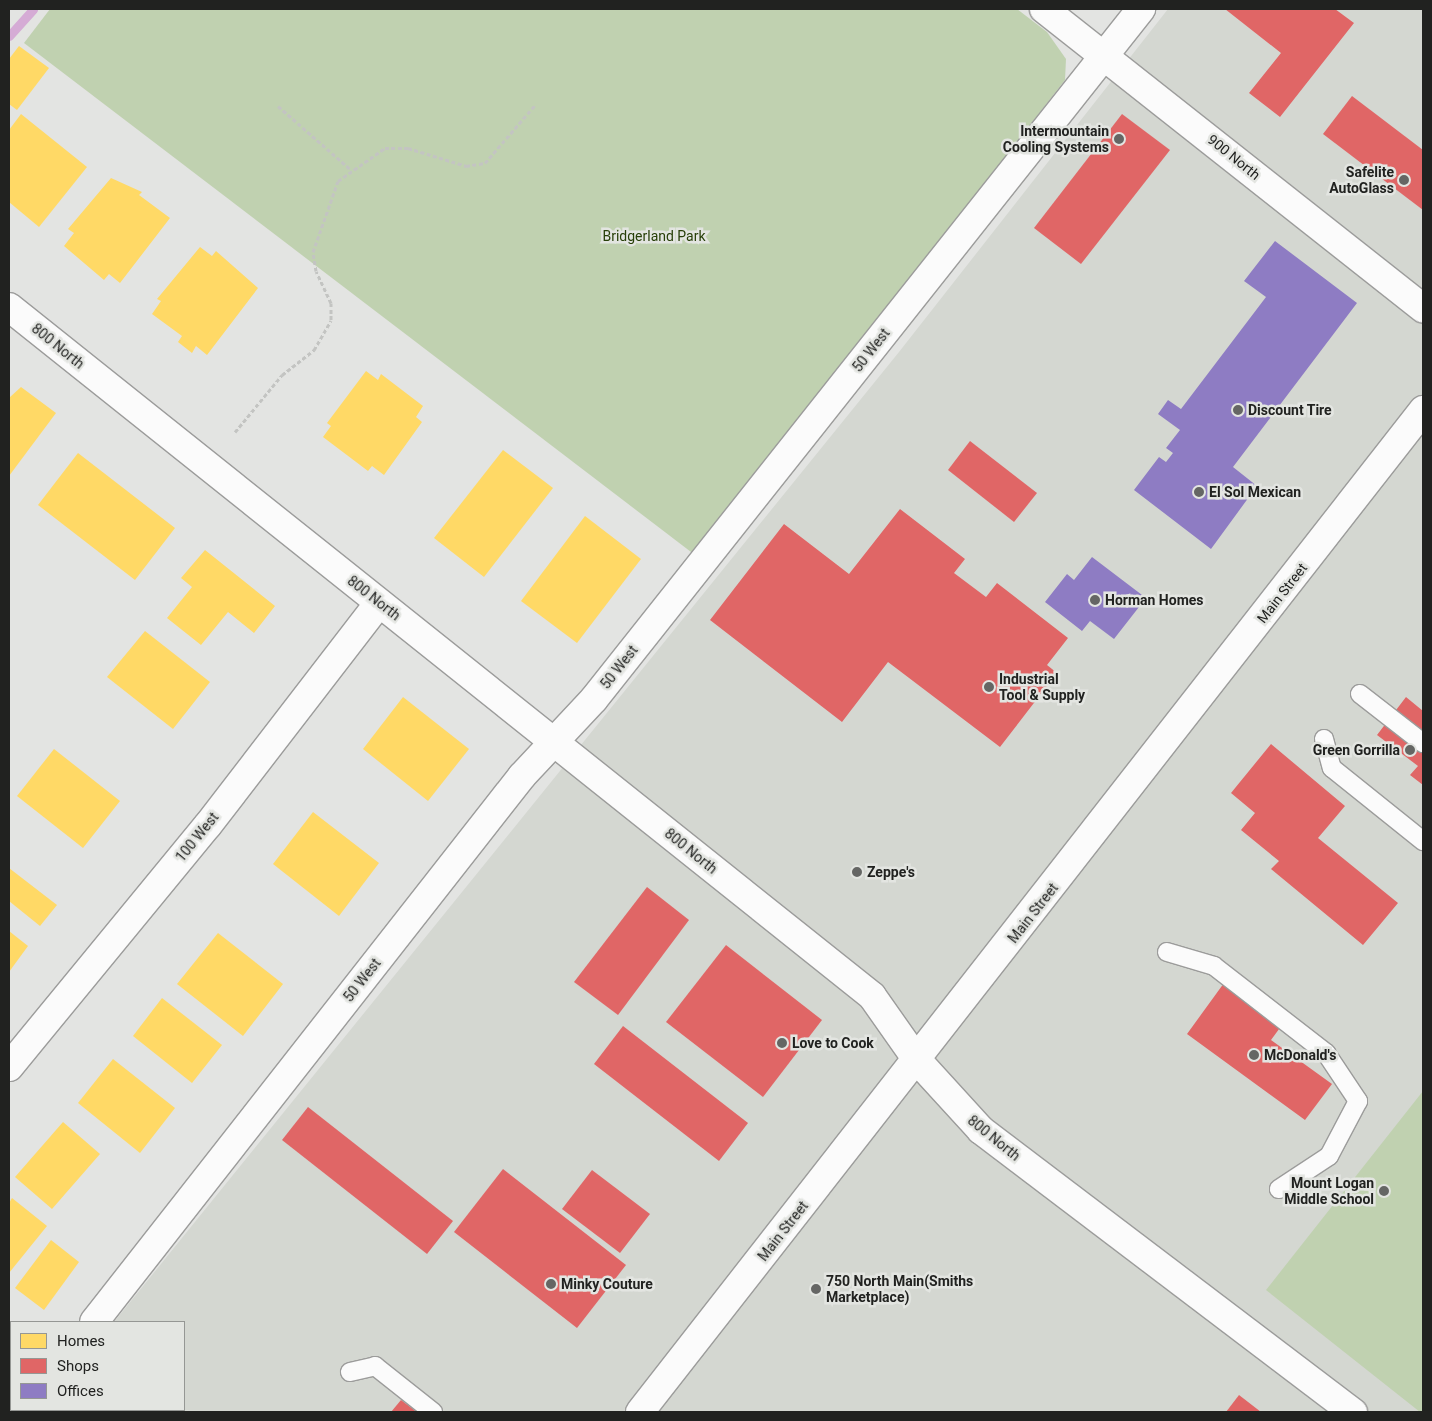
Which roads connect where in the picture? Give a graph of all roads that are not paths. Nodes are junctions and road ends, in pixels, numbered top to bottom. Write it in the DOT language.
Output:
graph roads {
  1 [pos="1044,9"];
  2 [pos="1141,9"];
  3 [pos="1105,55"];
  4 [pos="9,307"];
  5 [pos="1423,308"];
  6 [pos="1423,410"];
  7 [pos="379,602"];
  8 [pos="1360,694"];
  9 [pos="1324,739"];
  10 [pos="555,742"];
  11 [pos="1423,743"];
  12 [pos="1423,841"];
  13 [pos="1167,952"];
  14 [pos="918,1060"];
  15 [pos="9,1067"];
  16 [pos="1280,1189"];
  17 [pos="95,1321"];
  18 [pos="350,1372"];
  19 [pos="433,1412"];
  20 [pos="640,1412"];
  21 [pos="1353,1412"];
  1 -- 3 [label="street, 900 North"];
  2 -- 3 [label="street, 50 West"];
  3 -- 5 [label="street, 900 North"];
  3 -- 10 [label="street, 50 West"];
  4 -- 7 [label="street, 800 North"];
  6 -- 14 [label="street, Main Street"];
  7 -- 10 [label="street, 800 North"];
  7 -- 15 [label="street, 100 West"];
  8 -- 11 [label="lane"];
  9 -- 12 [label="lane"];
  10 -- 14 [label="street, 800 North"];
  10 -- 17 [label="street, 50 West"];
  13 -- 16 [label="lane"];
  14 -- 20 [label="street, Main Street"];
  14 -- 21 [label="street, 800 North"];
  18 -- 19 [label="lane"];
}
